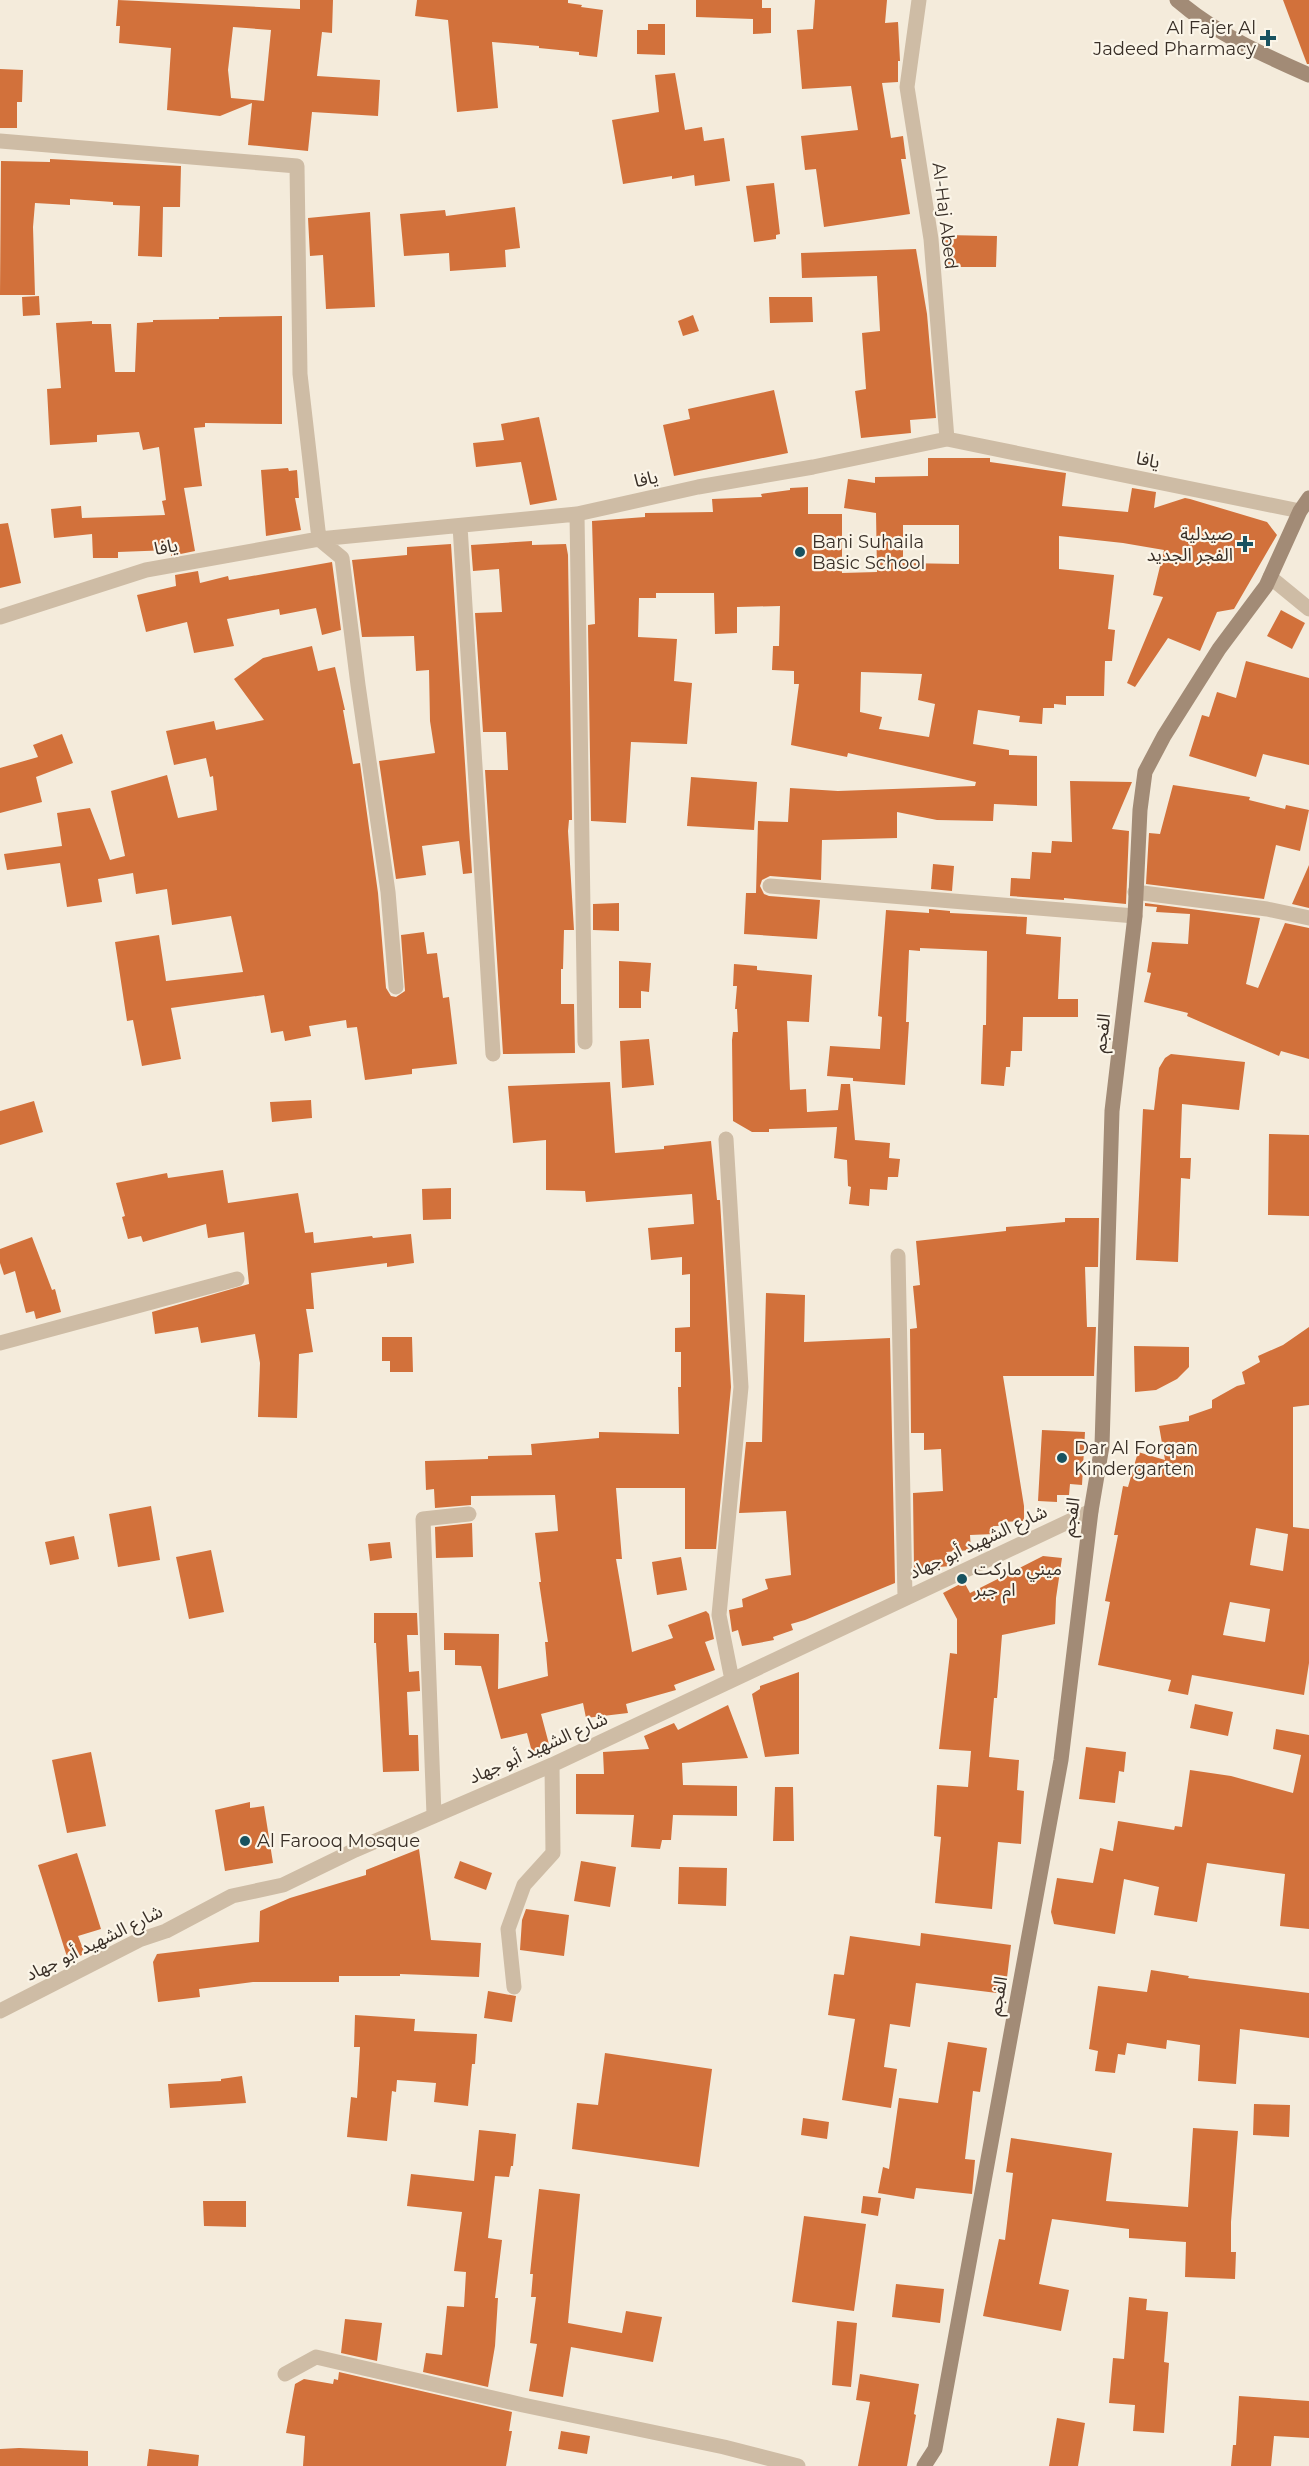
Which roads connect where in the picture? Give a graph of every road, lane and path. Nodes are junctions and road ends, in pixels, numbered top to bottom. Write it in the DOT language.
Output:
graph roads {
  1 [pos="919,0"];
  2 [pos="1177,0"];
  3 [pos="1309,75"];
  4 [pos="0,141"];
  5 [pos="946,439"];
  6 [pos="1309,498"];
  7 [pos="1300,511"];
  8 [pos="577,514"];
  9 [pos="460,526"];
  10 [pos="319,539"];
  11 [pos="1270,577"];
  12 [pos="1309,609"];
  13 [pos="0,616"];
  14 [pos="770,886"];
  15 [pos="1135,892"];
  16 [pos="1135,916"];
  17 [pos="1309,918"];
  18 [pos="396,987"];
  19 [pos="585,1042"];
  20 [pos="494,1054"];
  21 [pos="726,1139"];
  22 [pos="898,1256"];
  23 [pos="237,1280"];
  24 [pos="0,1343"];
  25 [pos="1090,1511"];
  26 [pos="470,1514"];
  27 [pos="905,1597"];
  28 [pos="732,1680"];
  29 [pos="552,1765"];
  30 [pos="434,1815"];
  31 [pos="514,1986"];
  32 [pos="0,2011"];
  33 [pos="285,2374"];
  34 [pos="798,2466"];
  35 [pos="924,2466"];
  1 -- 5 [label="street, Al-Haj Abed"];
  2 -- 3 [label="main road"];
  4 -- 10 [label="street"];
  5 -- 7 [label="street, يافا"];
  5 -- 8 [label="street, يافا"];
  6 -- 7 [label="main road, الفجم"];
  7 -- 11 [label="main road, الفجم"];
  8 -- 9 [label="street, يافا"];
  8 -- 19 [label="street"];
  9 -- 10 [label="street, يافا"];
  9 -- 20 [label="street"];
  10 -- 13 [label="street, يافا"];
  10 -- 18 [label="street"];
  11 -- 12 [label="street"];
  11 -- 15 [label="main road, الفجم"];
  14 -- 16 [label="street"];
  15 -- 16 [label="main road, الفجم"];
  15 -- 17 [label="street"];
  16 -- 25 [label="main road, الفجم"];
  21 -- 28 [label="street"];
  22 -- 27 [label="street"];
  23 -- 24 [label="street"];
  25 -- 27 [label="street, شارع الشهيد أبو جهاد"];
  25 -- 35 [label="main road, الفجم"];
  26 -- 30 [label="street"];
  27 -- 28 [label="street, شارع الشهيد أبو جهاد"];
  28 -- 29 [label="street, شارع الشهيد أبو جهاد"];
  29 -- 30 [label="street, شارع الشهيد أبو جهاد"];
  29 -- 31 [label="street"];
  30 -- 32 [label="street, شارع الشهيد أبو جهاد"];
  33 -- 34 [label="street"];
}
